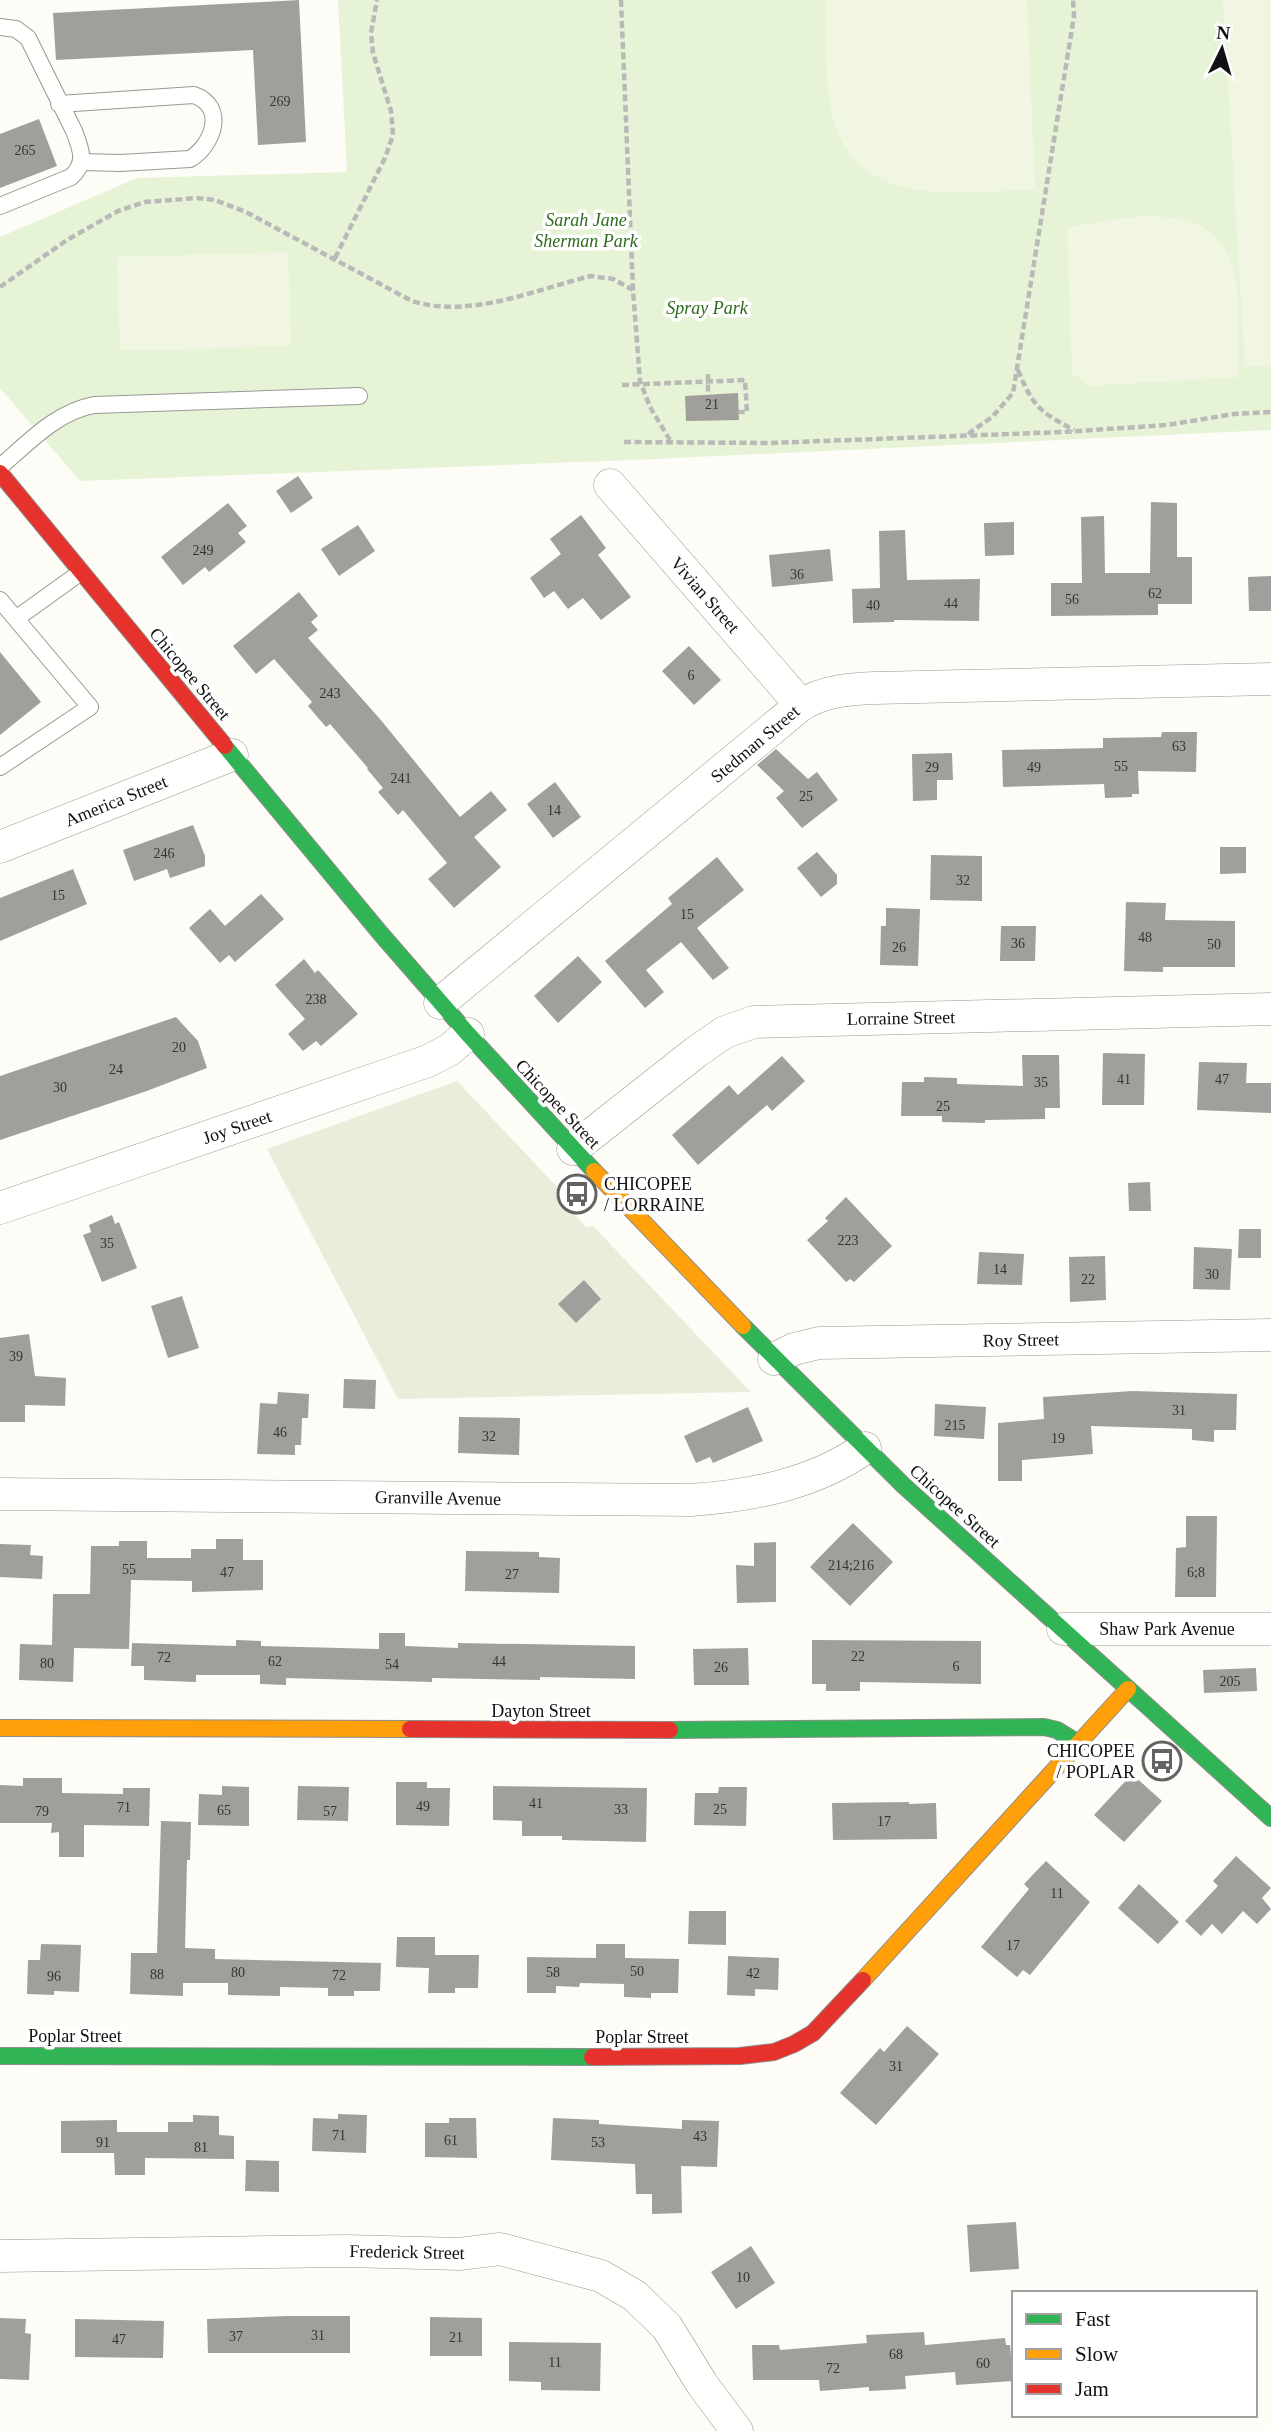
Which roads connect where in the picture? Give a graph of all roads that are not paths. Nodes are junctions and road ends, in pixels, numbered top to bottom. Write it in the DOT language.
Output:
graph roads {
  1 [pos="0,27"];
  2 [pos="59,104"];
  3 [pos="82,162"];
  4 [pos="0,206"];
  5 [pos="359,396"];
  6 [pos="0,467"];
  7 [pos="0,473"];
  8 [pos="610,485"];
  9 [pos="81,572"];
  10 [pos="0,600"];
  11 [pos="17,618"];
  12 [pos="1271,679"];
  13 [pos="801,705"];
  14 [pos="232,755"];
  15 [pos="0,767"];
  16 [pos="0,847"];
  17 [pos="440,1003"];
  18 [pos="1271,1009"];
  19 [pos="468,1034"];
  20 [pos="573,1149"];
  21 [pos="0,1208"];
  22 [pos="1271,1335"];
  23 [pos="774,1359"];
  24 [pos="865,1448"];
  25 [pos="0,1494"];
  26 [pos="1063,1629"];
  27 [pos="1271,1629"];
  28 [pos="1128,1689"];
  29 [pos="0,1728"];
  30 [pos="1078,1743"];
  31 [pos="1271,1818"];
  32 [pos="0,2056"];
  33 [pos="0,2256"];
  34 [pos="737,2431"];
  1 -- 2 [label="lane"];
  2 -- 3 [label="lane"];
  2 -- 3 [label="lane"];
  3 -- 4 [label="lane"];
  5 -- 6 [label="lane"];
  7 -- 9 [label="street, Chicopee Street"];
  8 -- 13 [label="street, Vivian Street"];
  9 -- 11 [label="lane"];
  9 -- 14 [label="street, Chicopee Street"];
  10 -- 11 [label="lane"];
  11 -- 15 [label="lane"];
  12 -- 13 [label="street, Stedman Street"];
  13 -- 17 [label="street, Stedman Street"];
  14 -- 16 [label="street, America Street"];
  14 -- 17 [label="street, Chicopee Street"];
  17 -- 19 [label="street, Chicopee Street"];
  18 -- 20 [label="street, Lorraine Street"];
  19 -- 20 [label="street, Chicopee Street"];
  19 -- 21 [label="street, Joy Street"];
  20 -- 23 [label="street, Chicopee Street"];
  22 -- 23 [label="street, Roy Street"];
  23 -- 24 [label="street, Chicopee Street"];
  24 -- 25 [label="street, Granville Avenue"];
  24 -- 26 [label="street, Chicopee Street"];
  26 -- 27 [label="street, Shaw Park Avenue"];
  26 -- 28 [label="street, Chicopee Street"];
  28 -- 30 [label="street, Poplar Street"];
  28 -- 31 [label="street, Chicopee Street"];
  29 -- 30 [label="street, Dayton Street"];
  30 -- 32 [label="street, Poplar Street"];
  33 -- 34 [label="street, Frederick Street"];
}
